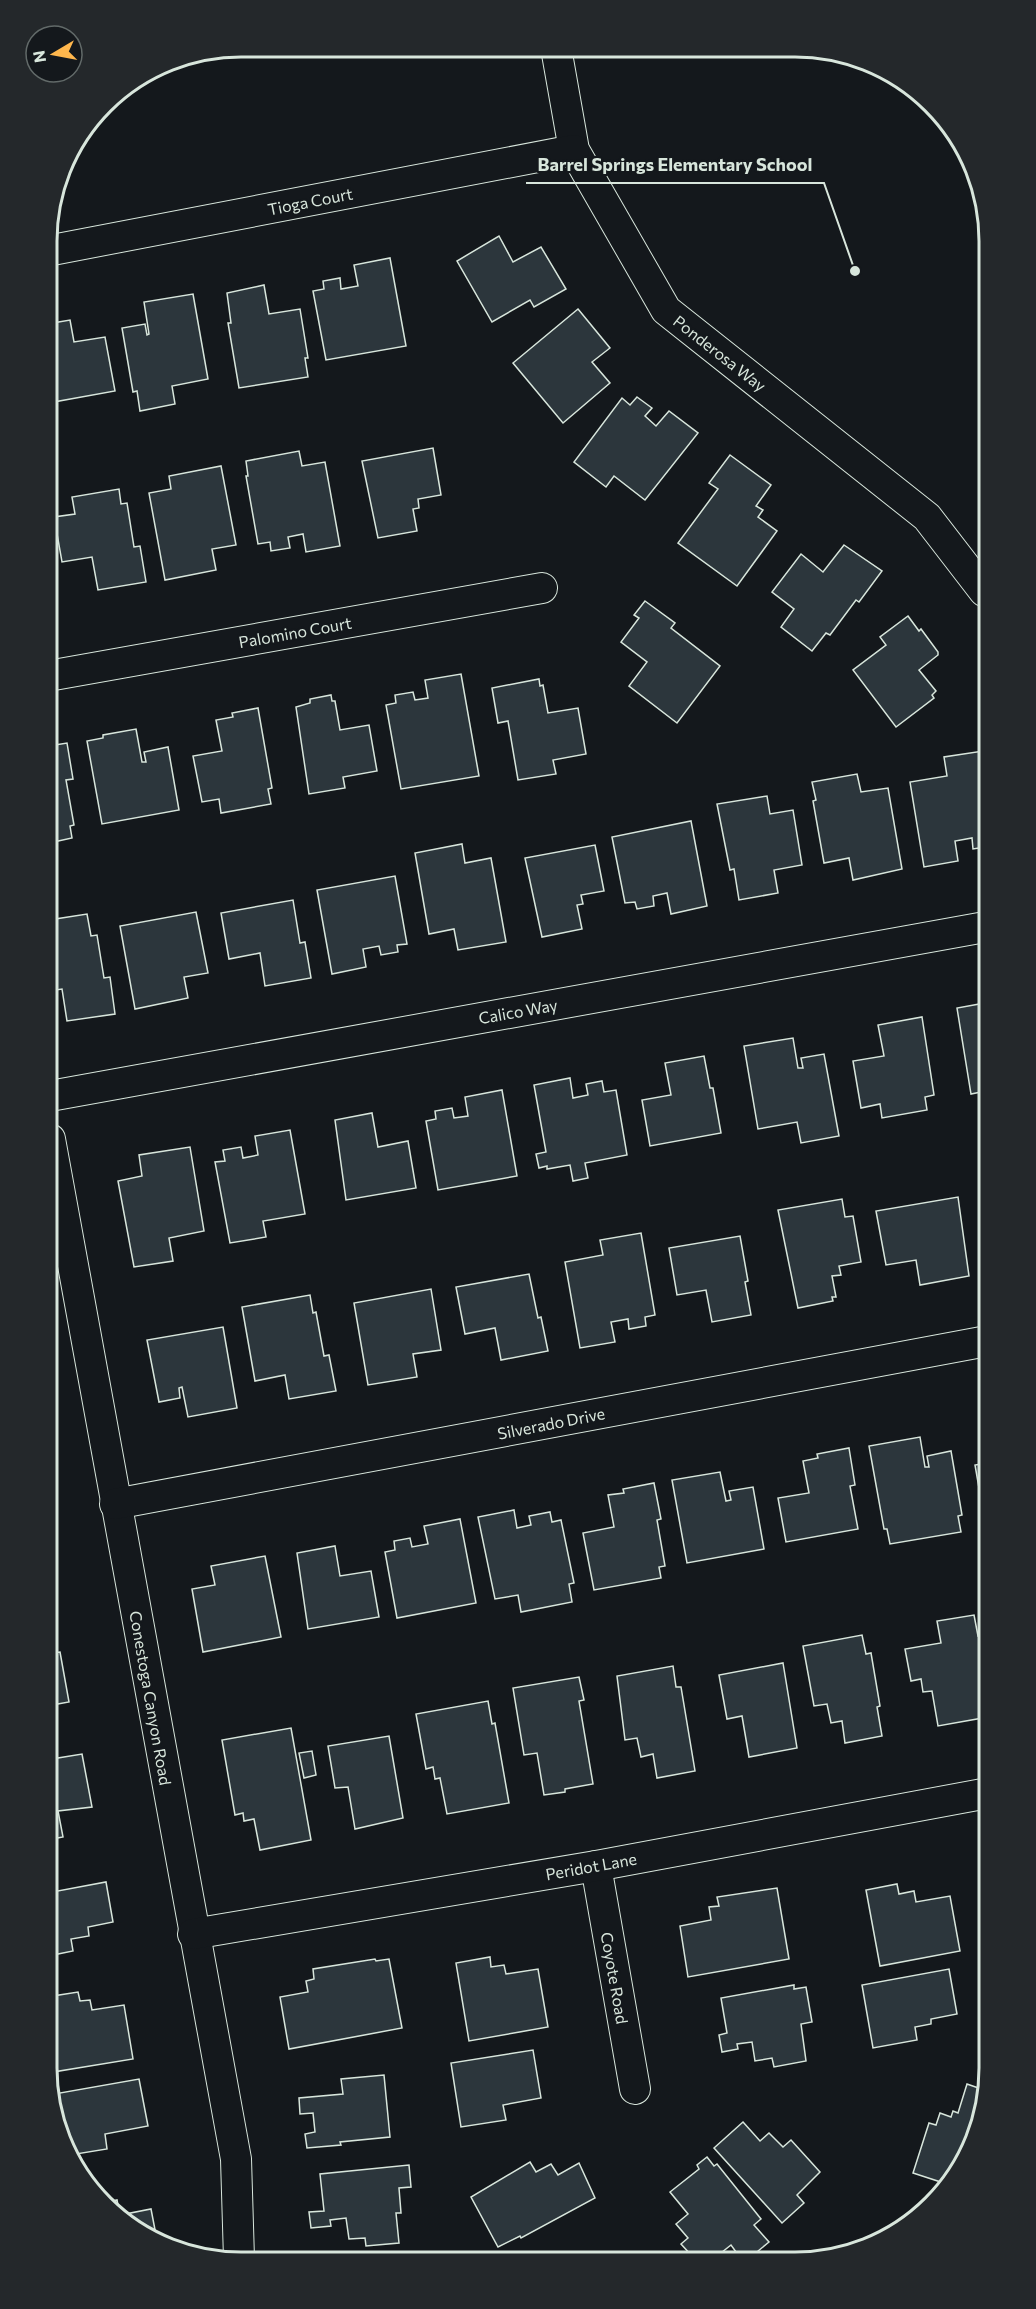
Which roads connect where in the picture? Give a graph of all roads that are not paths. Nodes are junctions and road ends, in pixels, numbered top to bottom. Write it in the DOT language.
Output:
graph roads {
  1 [pos="558,57"];
  2 [pos="574,150"];
  3 [pos="57,249"];
  4 [pos="979,585"];
  5 [pos="542,588"];
  6 [pos="57,674"];
  7 [pos="979,928"];
  8 [pos="57,1095"];
  9 [pos="57,1178"];
  10 [pos="979,1342"];
  11 [pos="115,1504"];
  12 [pos="979,1795"];
  13 [pos="596,1866"];
  14 [pos="194,1935"];
  15 [pos="635,2089"];
  16 [pos="239,2252"];
  1 -- 2 [label="street, Ponderosa Way"];
  2 -- 3 [label="street, Tioga Court"];
  2 -- 4 [label="street, Ponderosa Way"];
  5 -- 6 [label="street, Palomino Court"];
  7 -- 8 [label="street, Calico Way"];
  9 -- 11 [label="street, Conestoga Canyon Road"];
  10 -- 11 [label="street, Silverado Drive"];
  11 -- 14 [label="street, Conestoga Canyon Road"];
  12 -- 13 [label="street, Peridot Lane"];
  13 -- 14 [label="street, Peridot Lane"];
  13 -- 15 [label="street, Coyote Road"];
  14 -- 16 [label="street, Conestoga Canyon Road"];
}
